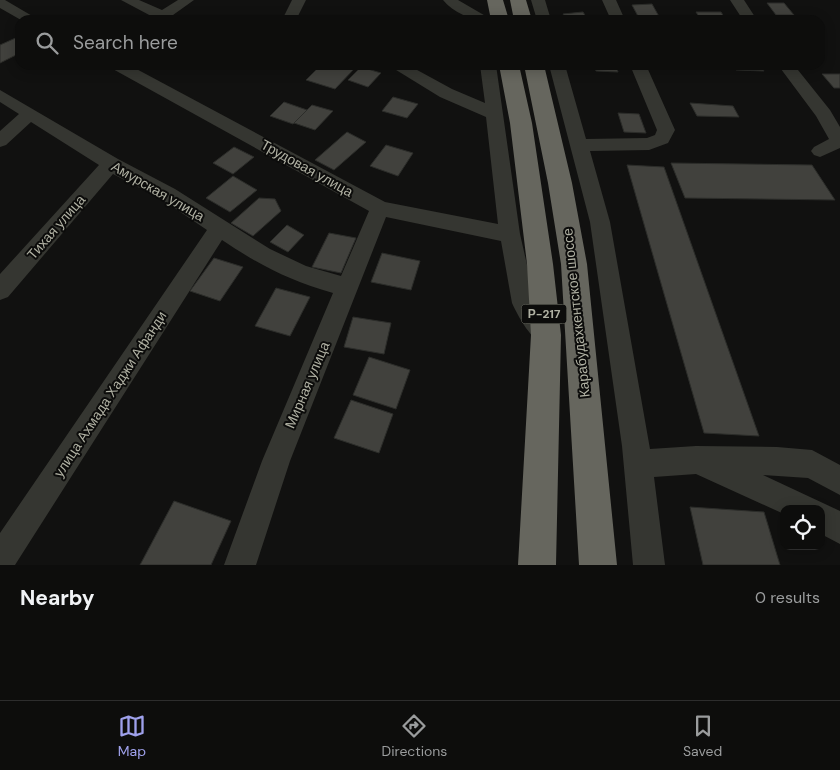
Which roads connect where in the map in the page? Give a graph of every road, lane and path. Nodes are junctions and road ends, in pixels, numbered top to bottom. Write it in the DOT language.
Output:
graph roads {
  1 [pos="128,0"];
  2 [pos="187,0"];
  3 [pos="299,0"];
  4 [pos="450,0"];
  5 [pos="478,0"];
  6 [pos="495,0"];
  7 [pos="518,0"];
  8 [pos="538,0"];
  9 [pos="609,0"];
  10 [pos="737,0"];
  11 [pos="0,3"];
  12 [pos="23,15"];
  13 [pos="155,15"];
  14 [pos="164,15"];
  15 [pos="292,15"];
  16 [pos="474,15"];
  17 [pos="481,15"];
  18 [pos="499,15"];
  19 [pos="522,15"];
  20 [pos="542,15"];
  21 [pos="616,15"];
  22 [pos="747,15"];
  23 [pos="126,70"];
  24 [pos="405,70"];
  25 [pos="489,70"];
  26 [pos="510,70"];
  27 [pos="535,70"];
  28 [pos="558,70"];
  29 [pos="640,70"];
  30 [pos="790,70"];
  31 [pos="0,95"];
  32 [pos="494,114"];
  33 [pos="30,115"];
  34 [pos="0,141"];
  35 [pos="581,145"];
  36 [pos="820,151"];
  37 [pos="111,164"];
  38 [pos="380,208"];
  39 [pos="219,228"];
  40 [pos="510,234"];
  41 [pos="348,288"];
  42 [pos="0,290"];
  43 [pos="546,335"];
  44 [pos="696,460"];
  45 [pos="638,464"];
  46 [pos="840,481"];
  47 [pos="797,505"];
  48 [pos="825,519"];
  49 [pos="840,529"];
  50 [pos="0,560"];
  51 [pos="240,565"];
  52 [pos="537,565"];
  53 [pos="598,565"];
  54 [pos="649,565"];
  1 -- 13 [label="street"];
  2 -- 14 [label="street"];
  3 -- 15 [label="street"];
  4 -- 16 [label="street"];
  5 -- 17 [label="street"];
  6 -- 18 [label="highway"];
  7 -- 19 [label="highway"];
  8 -- 20 [label="street"];
  9 -- 21 [label="street"];
  10 -- 22 [label="street"];
  11 -- 12 [label="street"];
  23 -- 38 [label="street, Трудовая улица"];
  24 -- 32 [label="street"];
  25 -- 32 [label="street"];
  26 -- 43 [label="highway, Р-217"];
  27 -- 53 [label="highway, Карабудахкентское шоссе / Р-217"];
  28 -- 35 [label="street"];
  29 -- 35 [label="street"];
  30 -- 36 [label="street"];
  31 -- 33 [label="street, Амурская улица"];
  32 -- 40 [label="street"];
  33 -- 34 [label="street"];
  33 -- 37 [label="street, Амурская улица"];
  35 -- 45 [label="street"];
  37 -- 39 [label="street, Амурская улица"];
  37 -- 42 [label="street, Тихая улица"];
  38 -- 40 [label="street, Трудовая улица"];
  38 -- 41 [label="street, Мирная улица"];
  39 -- 41 [label="street, Амурская улица"];
  39 -- 50 [label="street, улица Ахмада Хаджи Афанди"];
  40 -- 43 [label="street"];
  41 -- 51 [label="street, Мирная улица"];
  43 -- 52 [label="highway, Р-217"];
  44 -- 45 [label="street"];
  44 -- 46 [label="street"];
  44 -- 47 [label="street"];
  45 -- 54 [label="street"];
  48 -- 49 [label="street"];
}
